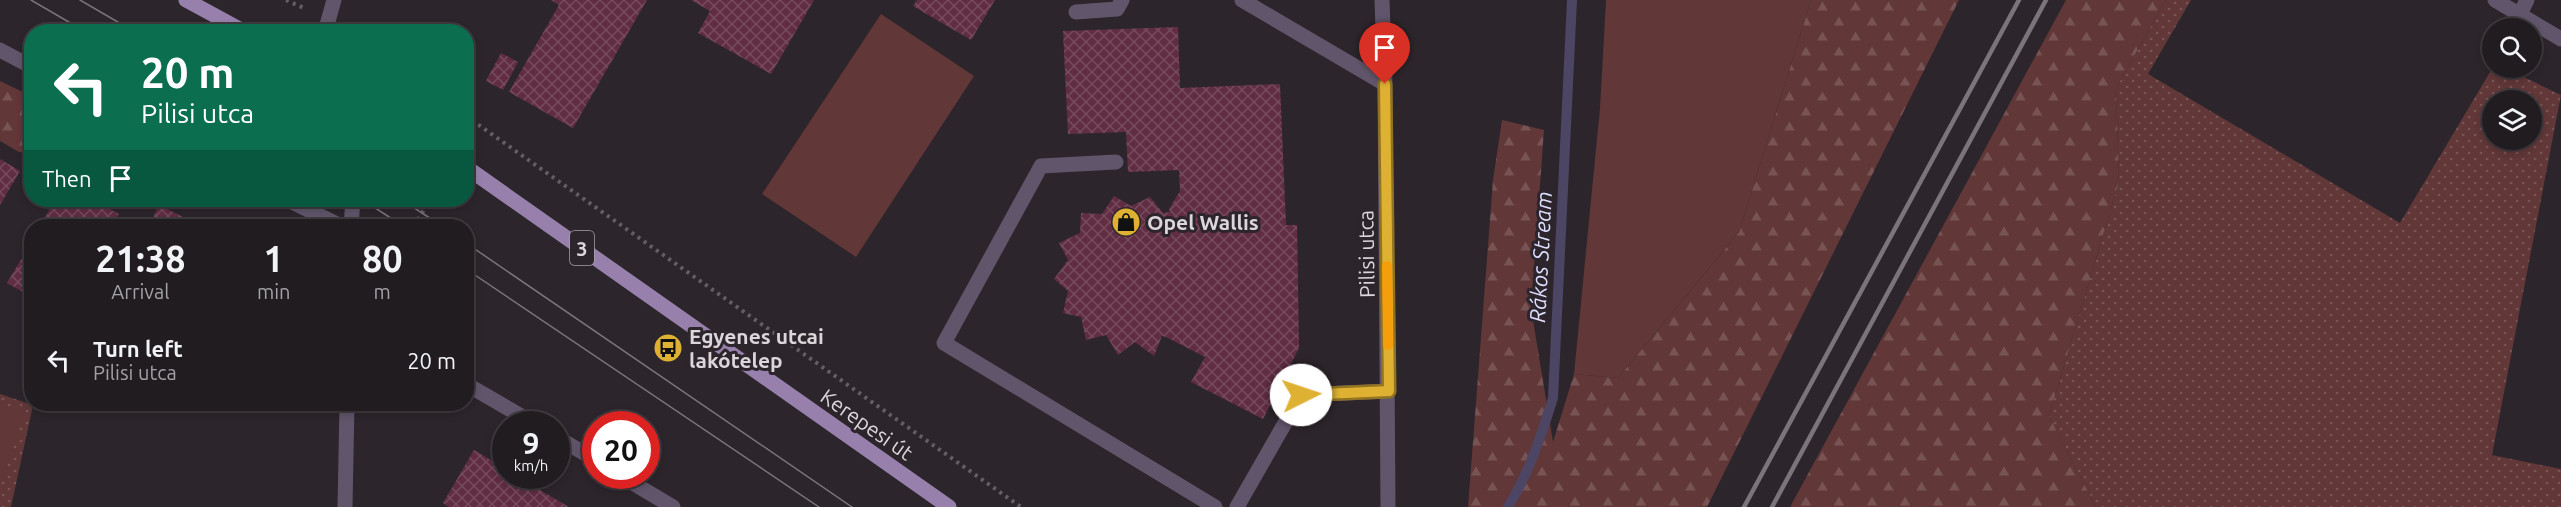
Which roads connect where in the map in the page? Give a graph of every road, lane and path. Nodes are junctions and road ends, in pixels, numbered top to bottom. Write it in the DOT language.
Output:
graph roads {
  1 [pos="186,0"];
  2 [pos="334,0"];
  3 [pos="1122,0"];
  4 [pos="1242,0"];
  5 [pos="1382,0"];
  6 [pos="2495,0"];
  7 [pos="2527,0"];
  8 [pos="1076,12"];
  9 [pos="2520,15"];
  10 [pos="230,24"];
  11 [pos="327,24"];
  12 [pos="2561,39"];
  13 [pos="0,50"];
  14 [pos="24,63"];
  15 [pos="1385,84"];
  16 [pos="474,122"];
  17 [pos="1116,162"];
  18 [pos="474,173"];
  19 [pos="302,207"];
  20 [pos="327,219"];
  21 [pos="474,389"];
  22 [pos="1389,391"];
  23 [pos="347,411"];
  24 [pos="513,411"];
  25 [pos="643,489"];
  26 [pos="345,507"];
  27 [pos="673,507"];
  28 [pos="948,507"];
  29 [pos="1021,507"];
  30 [pos="1215,507"];
  31 [pos="1237,507"];
  32 [pos="1388,507"];
  1 -- 10 [label="main road"];
  2 -- 11 [label="street"];
  3 -- 8 [label="street"];
  4 -- 15 [label="street"];
  5 -- 15 [label="street, Pilisi utca"];
  6 -- 9 [label="street"];
  7 -- 9 [label="street"];
  9 -- 12 [label="street"];
  13 -- 14 [label="street"];
  15 -- 22 [label="street, Pilisi utca"];
  16 -- 29 [label="path"];
  17 -- 30 [label="street"];
  18 -- 28 [label="main road, Kerepesi út / 3"];
  19 -- 20 [label="street"];
  21 -- 24 [label="street"];
  22 -- 31 [label="street"];
  22 -- 32 [label="street, Pilisi utca"];
  23 -- 26 [label="street"];
  25 -- 27 [label="street"];
}
